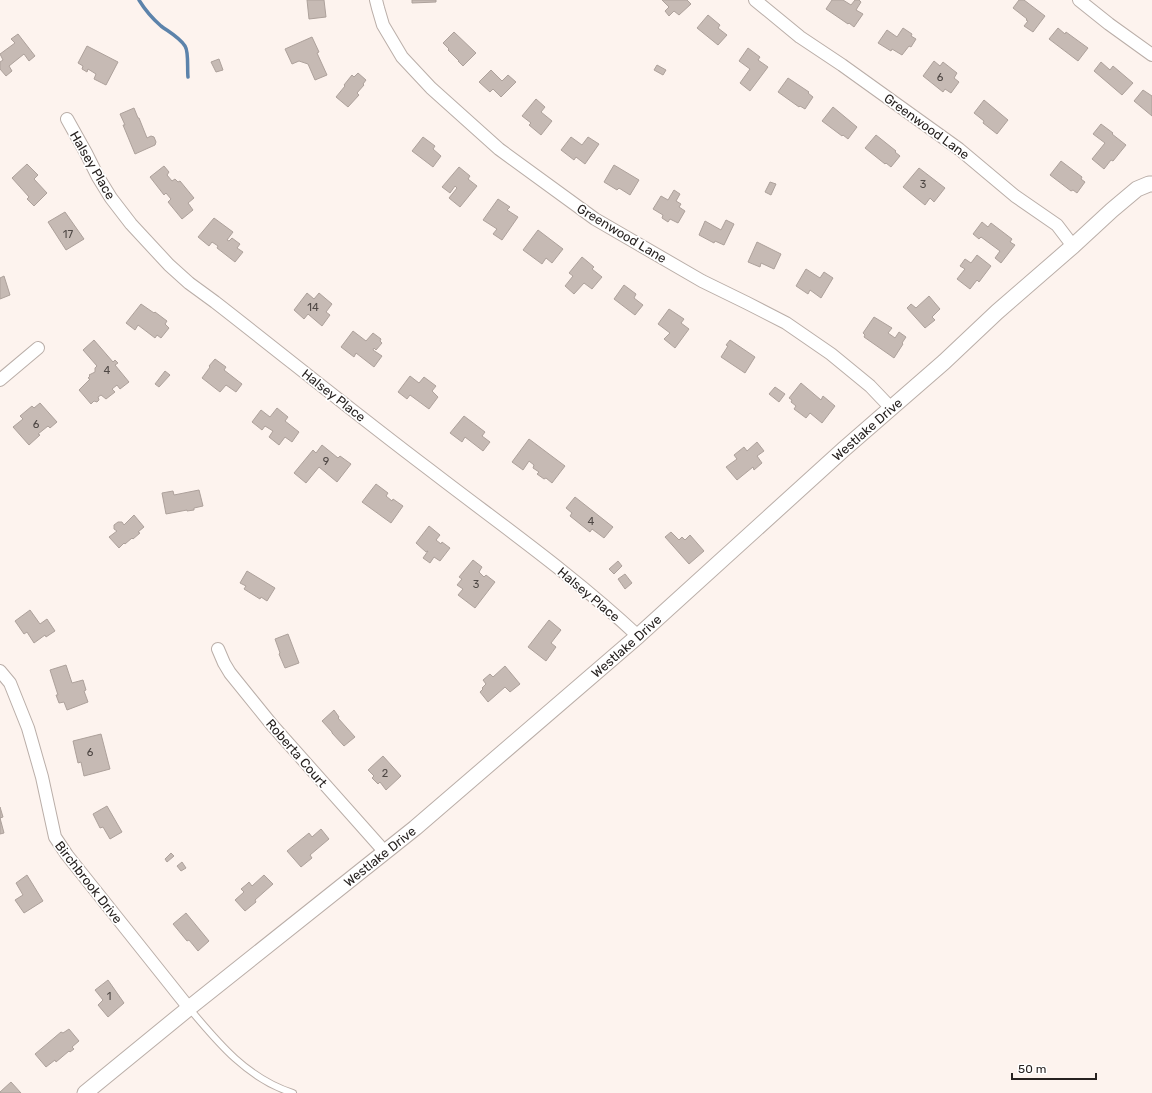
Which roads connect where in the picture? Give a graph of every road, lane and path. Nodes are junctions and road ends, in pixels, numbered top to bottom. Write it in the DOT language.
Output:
graph roads {
  1 [pos="376,0"];
  2 [pos="755,0"];
  3 [pos="1079,0"];
  4 [pos="1152,55"];
  5 [pos="68,119"];
  6 [pos="1152,184"];
  7 [pos="1073,246"];
  8 [pos="38,348"];
  9 [pos="0,380"];
  10 [pos="892,408"];
  11 [pos="638,636"];
  12 [pos="218,650"];
  13 [pos="0,671"];
  14 [pos="384,851"];
  15 [pos="189,1008"];
  16 [pos="85,1093"];
  17 [pos="293,1093"];
  1 -- 10 [label="street, Greenwood Lane"];
  2 -- 7 [label="street, Greenwood Lane"];
  3 -- 4 [label="street"];
  5 -- 11 [label="street, Halsey Place"];
  6 -- 7 [label="street, Westlake Drive"];
  7 -- 10 [label="street, Westlake Drive"];
  8 -- 9 [label="street"];
  10 -- 11 [label="street, Westlake Drive"];
  11 -- 14 [label="street, Westlake Drive"];
  12 -- 14 [label="street, Roberta Court"];
  13 -- 15 [label="street, Birchbrook Drive"];
  14 -- 15 [label="street, Westlake Drive"];
  15 -- 16 [label="street, Westlake Drive"];
  15 -- 17 [label="lane"];
}
